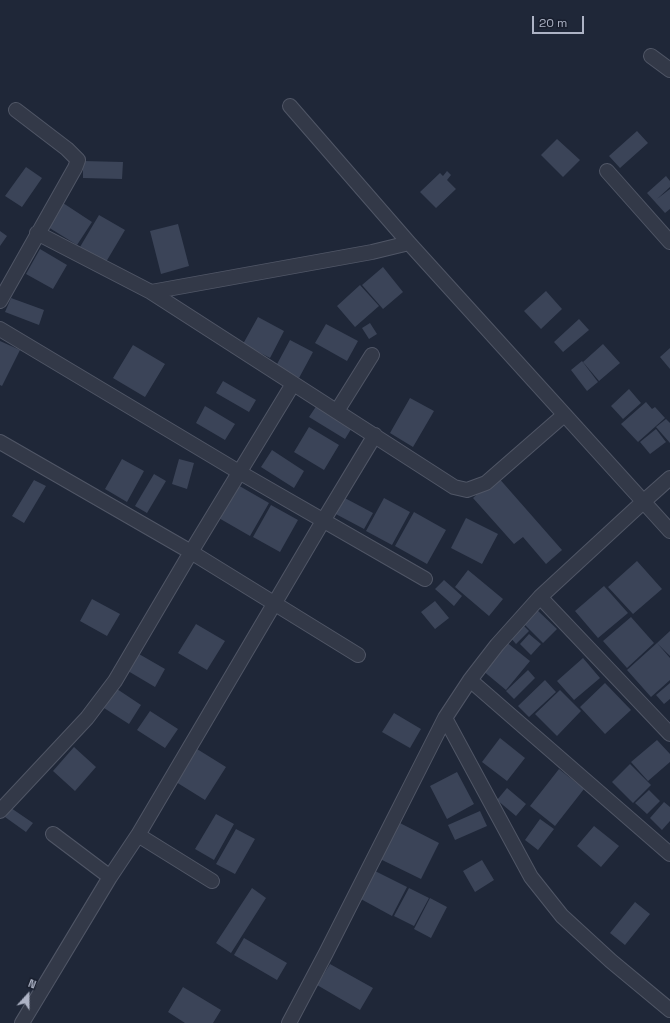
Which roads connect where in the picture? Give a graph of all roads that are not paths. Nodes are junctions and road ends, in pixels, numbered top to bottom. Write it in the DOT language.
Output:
graph roads {
  1 [pos="651,56"];
  2 [pos="670,70"];
  3 [pos="290,106"];
  4 [pos="16,110"];
  5 [pos="607,171"];
  6 [pos="37,233"];
  7 [pos="670,242"];
  8 [pos="409,243"];
  9 [pos="151,292"];
  10 [pos="0,301"];
  11 [pos="0,328"];
  12 [pos="372,355"];
  13 [pos="293,384"];
  14 [pos="337,411"];
  15 [pos="564,415"];
  16 [pos="375,435"];
  17 [pos="0,442"];
  18 [pos="240,472"];
  19 [pos="670,478"];
  20 [pos="643,502"];
  21 [pos="323,521"];
  22 [pos="670,531"];
  23 [pos="191,552"];
  24 [pos="425,579"];
  25 [pos="540,597"];
  26 [pos="275,604"];
  27 [pos="358,654"];
  28 [pos="470,680"];
  29 [pos="445,718"];
  30 [pos="670,734"];
  31 [pos="0,811"];
  32 [pos="53,834"];
  33 [pos="138,834"];
  34 [pos="670,854"];
  35 [pos="110,878"];
  36 [pos="212,881"];
  37 [pos="670,1010"];
  38 [pos="22,1023"];
  39 [pos="289,1023"];
  1 -- 2 [label="street"];
  3 -- 8 [label="street"];
  4 -- 6 [label="street"];
  5 -- 7 [label="street"];
  6 -- 9 [label="street"];
  6 -- 10 [label="street"];
  8 -- 9 [label="street"];
  8 -- 15 [label="street"];
  9 -- 13 [label="street"];
  11 -- 18 [label="street"];
  12 -- 14 [label="street"];
  13 -- 14 [label="street"];
  13 -- 18 [label="street"];
  14 -- 16 [label="street"];
  15 -- 16 [label="street"];
  15 -- 20 [label="street"];
  16 -- 21 [label="street"];
  17 -- 23 [label="street"];
  18 -- 21 [label="street"];
  18 -- 23 [label="street"];
  19 -- 20 [label="street"];
  20 -- 22 [label="street"];
  20 -- 25 [label="street"];
  21 -- 24 [label="street"];
  21 -- 26 [label="street"];
  23 -- 26 [label="street"];
  23 -- 31 [label="street"];
  25 -- 28 [label="street"];
  25 -- 30 [label="street"];
  26 -- 27 [label="street"];
  26 -- 33 [label="street"];
  28 -- 29 [label="street"];
  28 -- 34 [label="street"];
  29 -- 37 [label="street"];
  29 -- 39 [label="street"];
  32 -- 35 [label="street"];
  33 -- 35 [label="street"];
  33 -- 36 [label="street"];
  35 -- 38 [label="street"];
}
